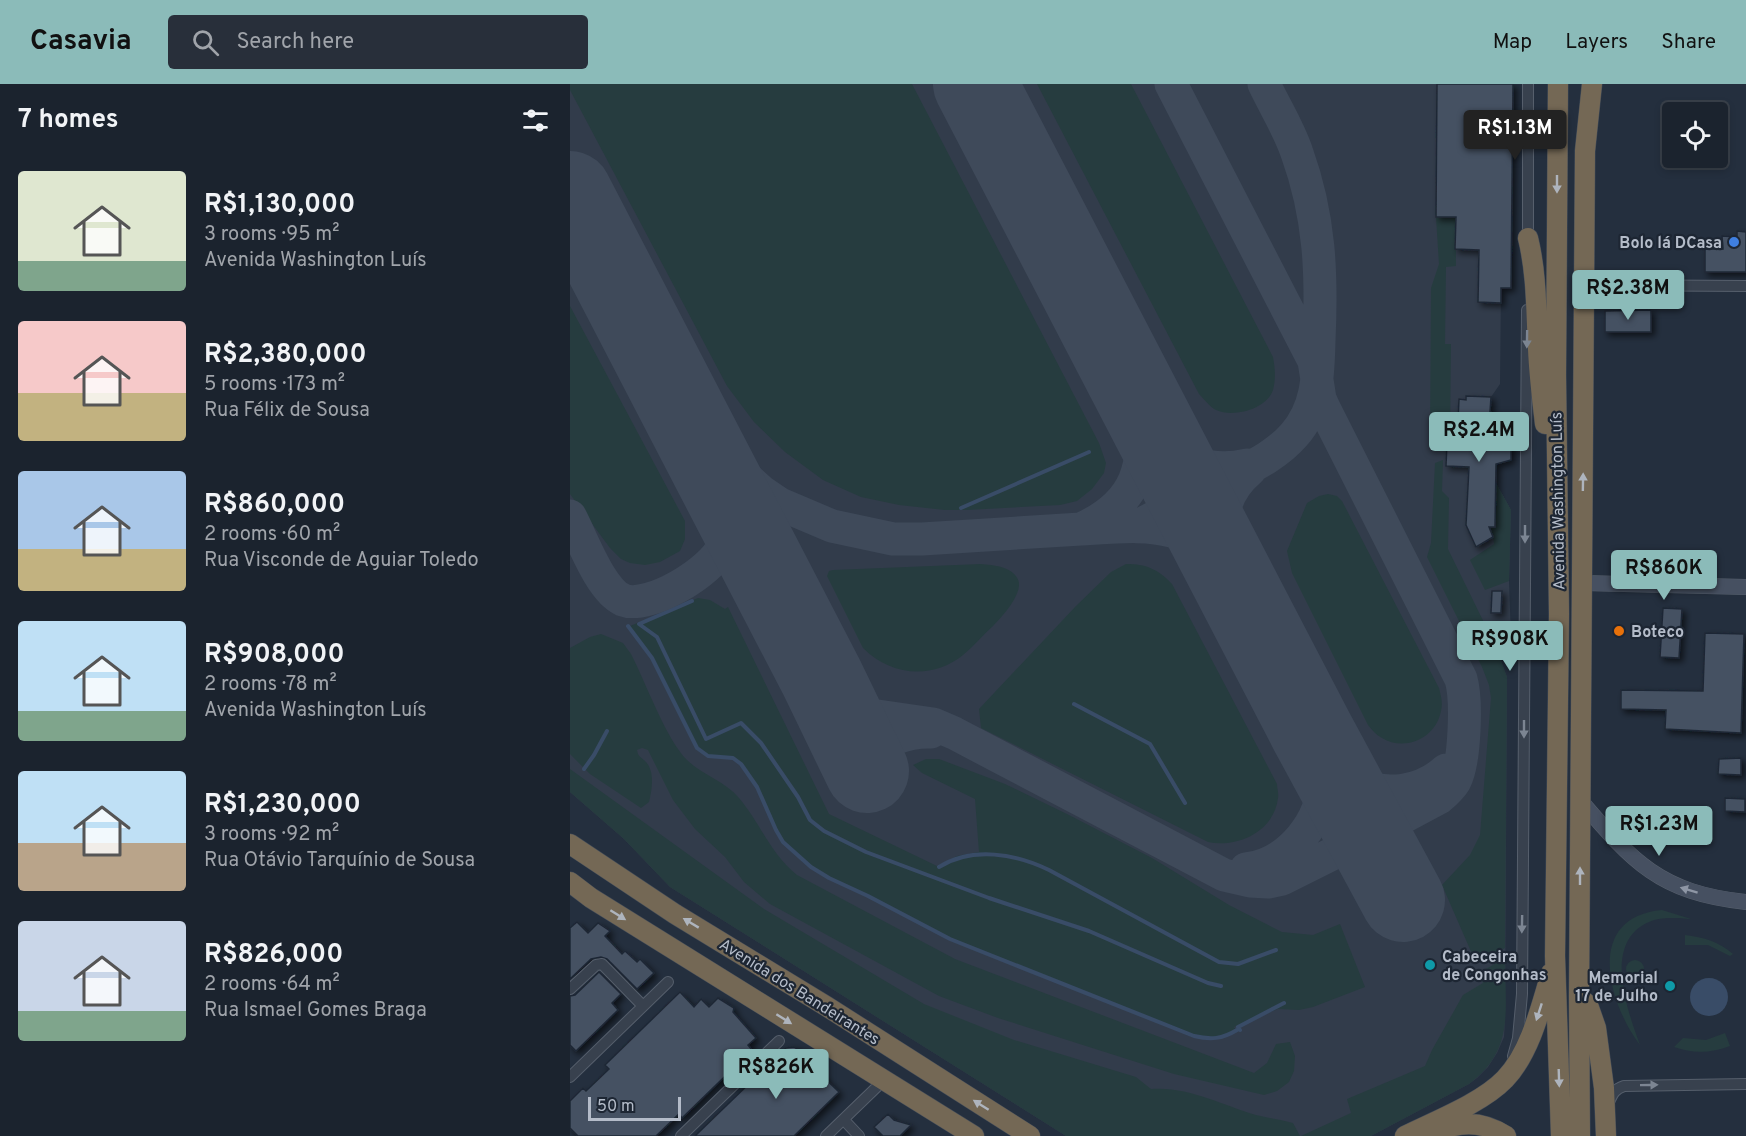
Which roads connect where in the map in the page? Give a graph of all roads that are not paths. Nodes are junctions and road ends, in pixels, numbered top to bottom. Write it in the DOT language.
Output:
graph roads {
  1 [pos="1528,84"];
  2 [pos="1558,84"];
  3 [pos="1592,84"];
  4 [pos="1528,238"];
  5 [pos="1584,285"];
  6 [pos="1746,286"];
  7 [pos="1556,457"];
  8 [pos="1583,583"];
  9 [pos="1746,586"];
  10 [pos="1580,800"];
  11 [pos="570,844"];
  12 [pos="570,882"];
  13 [pos="1746,902"];
  14 [pos="1556,956"];
  15 [pos="668,982"];
  16 [pos="570,990"];
  17 [pos="1579,997"];
  18 [pos="643,1006"];
  19 [pos="778,1041"];
  20 [pos="572,1070"];
  21 [pos="883,1081"];
  22 [pos="1746,1084"];
  23 [pos="1475,1102"];
  24 [pos="1605,1111"];
  25 [pos="844,1120"];
  26 [pos="1485,1130"];
  27 [pos="1570,1134"];
  28 [pos="681,1136"];
  29 [pos="826,1136"];
  30 [pos="859,1136"];
  31 [pos="974,1136"];
  32 [pos="1030,1136"];
  33 [pos="1405,1136"];
  34 [pos="1430,1136"];
  35 [pos="1506,1136"];
  36 [pos="1606,1136"];
  1 -- 4 [label="street, Avenida Washington Luís"];
  2 -- 7 [label="highway, Avenida Washington Luís, one-way"];
  3 -- 5 [label="highway, Avenida Washington Luís"];
  4 -- 7 [label="highway"];
  4 -- 23 [label="street, Avenida Washington Luís, one-way"];
  5 -- 6 [label="street"];
  8 -- 5 [label="highway, Avenida Washington Luís, one-way"];
  7 -- 14 [label="highway, Avenida Washington Luís"];
  8 -- 9 [label="street"];
  8 -- 10 [label="highway, Avenida Washington Luís"];
  13 -- 10 [label="street, one-way"];
  17 -- 10 [label="highway, Avenida Washington Luís, one-way"];
  32 -- 11 [label="highway, Avenida dos Bandeirantes, one-way"];
  12 -- 21 [label="highway, Avenida dos Bandeirantes, one-way"];
  14 -- 23 [label="highway, one-way"];
  14 -- 27 [label="highway, Avenida Washington Luís, one-way"];
  15 -- 18 [label="street"];
  16 -- 18 [label="street"];
  17 -- 24 [label="highway"];
  17 -- 27 [label="highway, Avenida Washington Luís"];
  18 -- 20 [label="street"];
  19 -- 28 [label="street"];
  21 -- 25 [label="street"];
  21 -- 31 [label="highway, Avenida dos Bandeirantes"];
  24 -- 22 [label="street, one-way"];
  23 -- 33 [label="highway"];
  24 -- 36 [label="highway"];
  25 -- 29 [label="street"];
  25 -- 30 [label="street"];
  26 -- 34 [label="highway"];
  26 -- 35 [label="highway"];
}
